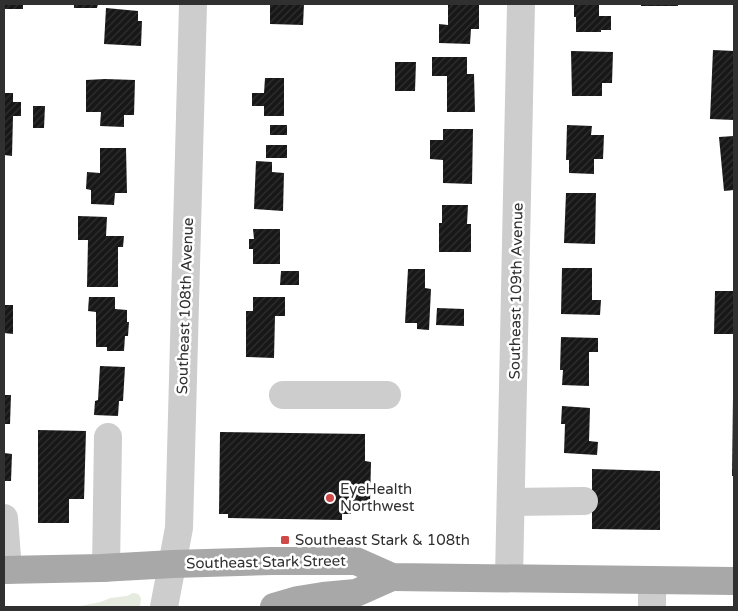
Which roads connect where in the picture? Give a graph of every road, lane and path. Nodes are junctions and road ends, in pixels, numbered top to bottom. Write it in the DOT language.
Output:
graph roads {
  1 [pos="193,4"];
  2 [pos="522,4"];
  3 [pos="283,395"];
  4 [pos="387,395"];
  5 [pos="108,437"];
  6 [pos="584,501"];
  7 [pos="511,502"];
  8 [pos="4,518"];
  9 [pos="173,564"];
  10 [pos="106,568"];
  11 [pos="6,570"];
  12 [pos="392,577"];
  13 [pos="510,578"];
  14 [pos="652,580"];
  15 [pos="734,581"];
  16 [pos="290,605"];
  17 [pos="164,607"];
  18 [pos="652,607"];
  1 -- 9 [label="street, Southeast 108th Avenue"];
  2 -- 7 [label="street, Southeast 109th Avenue"];
  3 -- 4 [label="street"];
  5 -- 10 [label="street"];
  6 -- 7 [label="street"];
  7 -- 13 [label="street, Southeast 109th Avenue"];
  8 -- 11 [label="street"];
  9 -- 10 [label="main road, Southeast Stark Street"];
  9 -- 12 [label="main road, Southeast Stark Street"];
  9 -- 17 [label="street, Southeast 108th Avenue"];
  10 -- 11 [label="main road, Southeast Stark Street"];
  12 -- 13 [label="main road, Southeast Stark Street"];
  12 -- 16 [label="main road"];
  13 -- 14 [label="main road, Southeast Stark Street"];
  14 -- 15 [label="main road, Southeast Stark Street"];
  14 -- 18 [label="street"];
}
